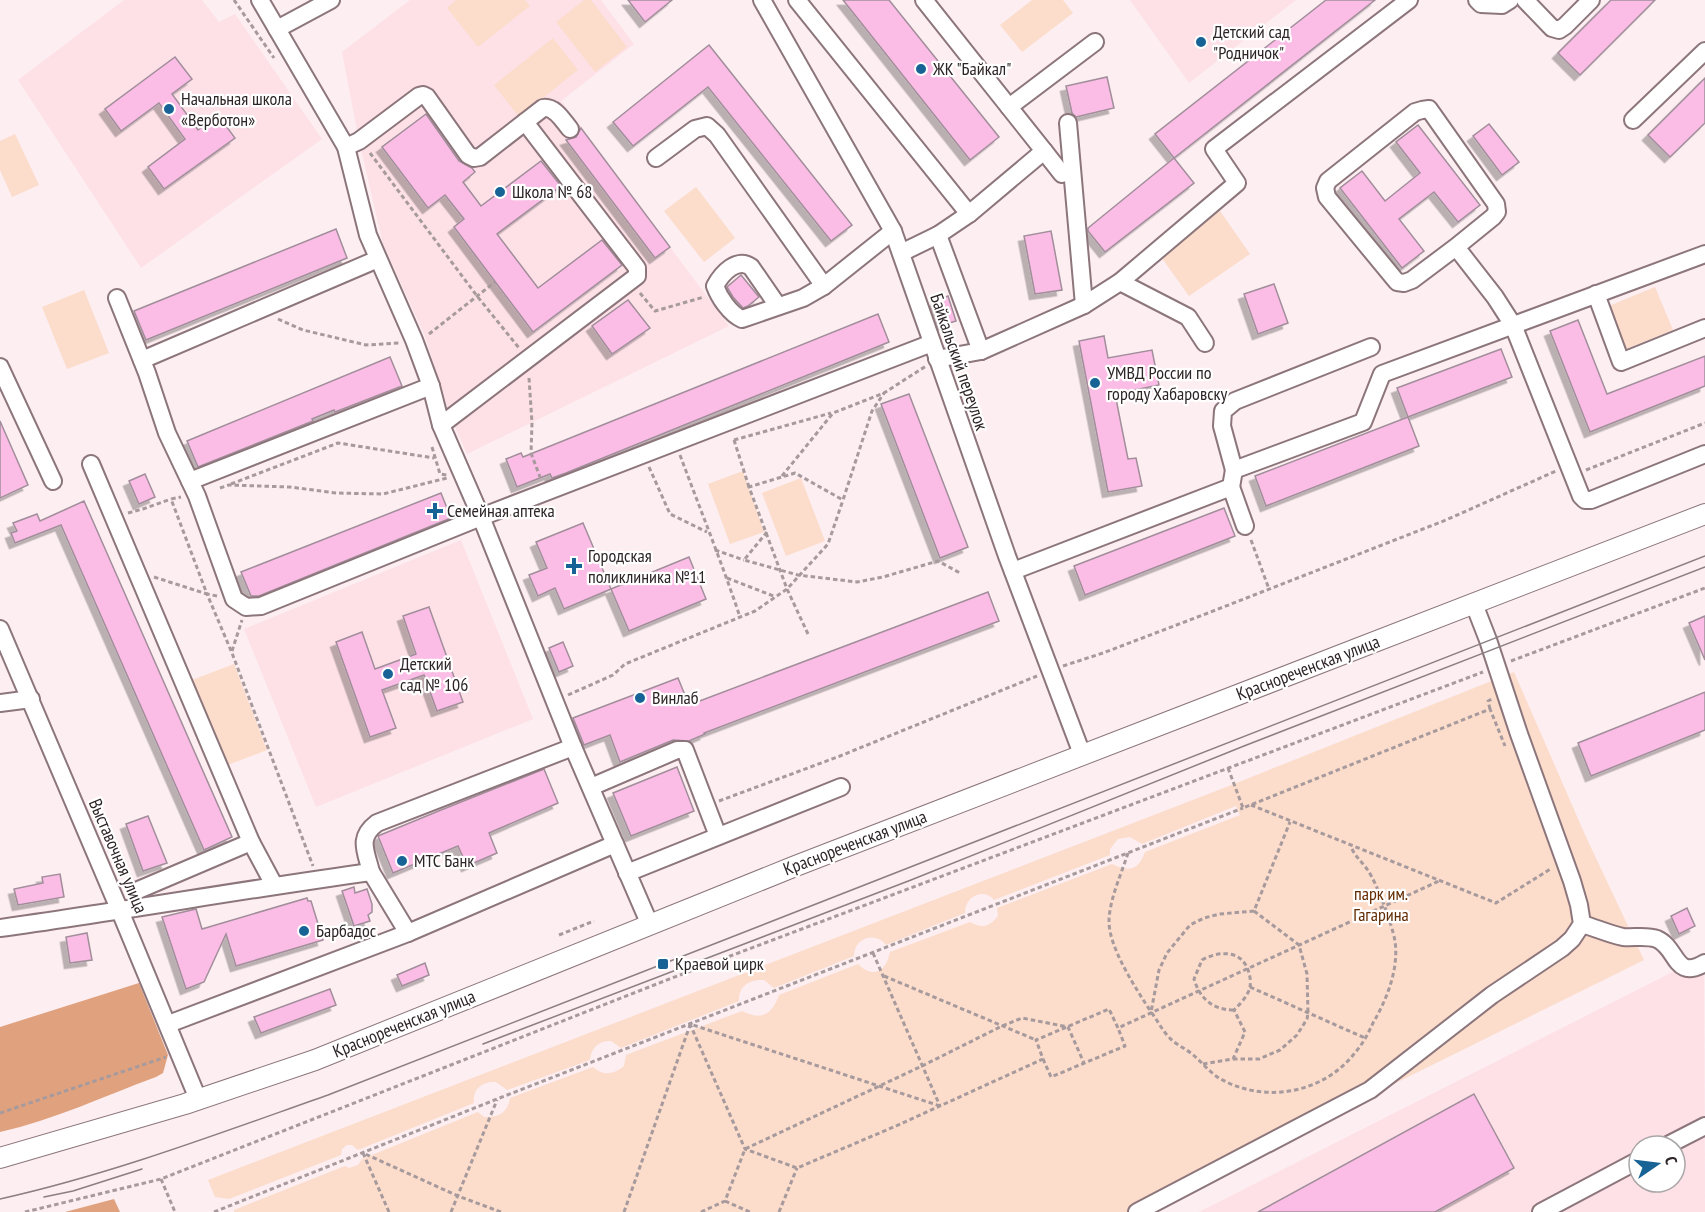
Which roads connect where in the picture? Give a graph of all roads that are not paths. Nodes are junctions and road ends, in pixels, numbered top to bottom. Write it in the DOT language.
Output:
graph roads {
  1 [pos="260,0"];
  2 [pos="331,0"];
  3 [pos="762,0"];
  4 [pos="797,0"];
  5 [pos="924,0"];
  6 [pos="1408,0"];
  7 [pos="1477,0"];
  8 [pos="1510,0"];
  9 [pos="1525,0"];
  10 [pos="1591,0"];
  11 [pos="277,29"];
  12 [pos="1095,42"];
  13 [pos="1705,51"];
  14 [pos="1009,107"];
  15 [pos="1633,120"];
  16 [pos="525,122"];
  17 [pos="1068,123"];
  18 [pos="570,129"];
  19 [pos="346,147"];
  20 [pos="1044,151"];
  21 [pos="656,158"];
  22 [pos="1062,174"];
  23 [pos="969,214"];
  24 [pos="893,231"];
  25 [pos="938,235"];
  26 [pos="1456,247"];
  27 [pos="901,253"];
  28 [pos="1705,254"];
  29 [pos="378,259"];
  30 [pos="1120,282"];
  31 [pos="824,286"];
  32 [pos="1596,294"];
  33 [pos="117,298"];
  34 [pos="1084,305"];
  35 [pos="778,306"];
  36 [pos="1513,325"];
  37 [pos="1705,328"];
  38 [pos="1205,343"];
  39 [pos="1371,346"];
  40 [pos="935,351"];
  41 [pos="981,351"];
  42 [pos="142,360"];
  43 [pos="0,368"];
  44 [pos="431,386"];
  45 [pos="441,425"];
  46 [pos="1705,454"];
  47 [pos="91,464"];
  48 [pos="1232,479"];
  49 [pos="53,481"];
  50 [pos="193,488"];
  51 [pos="1705,514"];
  52 [pos="481,517"];
  53 [pos="1245,526"];
  54 [pos="1013,571"];
  55 [pos="1474,604"];
  56 [pos="0,629"];
  57 [pos="31,699"];
  58 [pos="0,703"];
  59 [pos="573,747"];
  60 [pos="1082,754"];
  61 [pos="591,787"];
  62 [pos="841,787"];
  63 [pos="718,836"];
  64 [pos="251,842"];
  65 [pos="615,844"];
  66 [pos="371,872"];
  67 [pos="627,873"];
  68 [pos="274,885"];
  69 [pos="136,891"];
  70 [pos="120,911"];
  71 [pos="1582,924"];
  72 [pos="650,925"];
  73 [pos="0,928"];
  74 [pos="408,933"];
  75 [pos="1705,963"];
  76 [pos="171,1023"];
  77 [pos="198,1100"];
  78 [pos="1705,1126"];
  79 [pos="1687,1135"];
  80 [pos="0,1158"];
  81 [pos="1627,1166"];
  82 [pos="1137,1212"];
  83 [pos="1541,1212"];
  1 -- 11 [label="street"];
  2 -- 11 [label="street"];
  3 -- 24 [label="street, Байкальский переулок"];
  4 -- 23 [label="street"];
  5 -- 14 [label="street"];
  6 -- 30 [label="street"];
  7 -- 8 [label="street"];
  9 -- 10 [label="street"];
  11 -- 19 [label="street"];
  12 -- 14 [label="street"];
  13 -- 15 [label="street"];
  14 -- 20 [label="street"];
  16 -- 18 [label="street"];
  16 -- 19 [label="street"];
  16 -- 45 [label="street"];
  17 -- 34 [label="street"];
  19 -- 29 [label="street"];
  20 -- 22 [label="street"];
  20 -- 23 [label="street"];
  21 -- 31 [label="street"];
  23 -- 25 [label="street"];
  24 -- 27 [label="street, Байкальский переулок"];
  24 -- 31 [label="street"];
  25 -- 27 [label="street"];
  25 -- 41 [label="street"];
  26 -- 26 [label="street"];
  26 -- 36 [label="street"];
  27 -- 40 [label="street, Байкальский переулок"];
  28 -- 32 [label="street"];
  29 -- 42 [label="street"];
  29 -- 44 [label="street"];
  30 -- 34 [label="street"];
  30 -- 38 [label="street"];
  31 -- 35 [label="street"];
  32 -- 36 [label="street"];
  32 -- 37 [label="street"];
  33 -- 42 [label="street"];
  34 -- 41 [label="street"];
  35 -- 35 [label="street"];
  36 -- 46 [label="street"];
  36 -- 48 [label="street"];
  39 -- 48 [label="street"];
  40 -- 41 [label="street"];
  40 -- 52 [label="street"];
  40 -- 54 [label="street, Байкальский переулок"];
  42 -- 50 [label="street"];
  43 -- 49 [label="street"];
  44 -- 45 [label="street"];
  44 -- 50 [label="street"];
  45 -- 52 [label="street"];
  47 -- 64 [label="street"];
  48 -- 53 [label="street"];
  48 -- 54 [label="street"];
  50 -- 52 [label="street"];
  51 -- 55 [label="main road, Краснореченская улица"];
  52 -- 59 [label="street"];
  54 -- 60 [label="street, Байкальский переулок"];
  55 -- 60 [label="main road, Краснореченская улица"];
  55 -- 71 [label="street"];
  56 -- 57 [label="street, Выставочная улица"];
  57 -- 58 [label="street"];
  57 -- 70 [label="street, Выставочная улица"];
  59 -- 61 [label="street"];
  59 -- 66 [label="street"];
  60 -- 72 [label="main road, Краснореченская улица"];
  61 -- 63 [label="street"];
  61 -- 65 [label="street"];
  62 -- 63 [label="street"];
  63 -- 67 [label="street"];
  64 -- 68 [label="street"];
  64 -- 69 [label="street"];
  65 -- 67 [label="street"];
  65 -- 74 [label="street"];
  66 -- 68 [label="street"];
  66 -- 74 [label="street"];
  67 -- 72 [label="street"];
  68 -- 70 [label="street"];
  70 -- 73 [label="street"];
  70 -- 77 [label="street, Выставочная улица"];
  71 -- 75 [label="street"];
  71 -- 82 [label="street"];
  72 -- 77 [label="main road, Краснореченская улица"];
  74 -- 76 [label="street"];
  77 -- 80 [label="main road, Краснореченская улица"];
  78 -- 79 [label="street"];
  81 -- 83 [label="street"];
}
